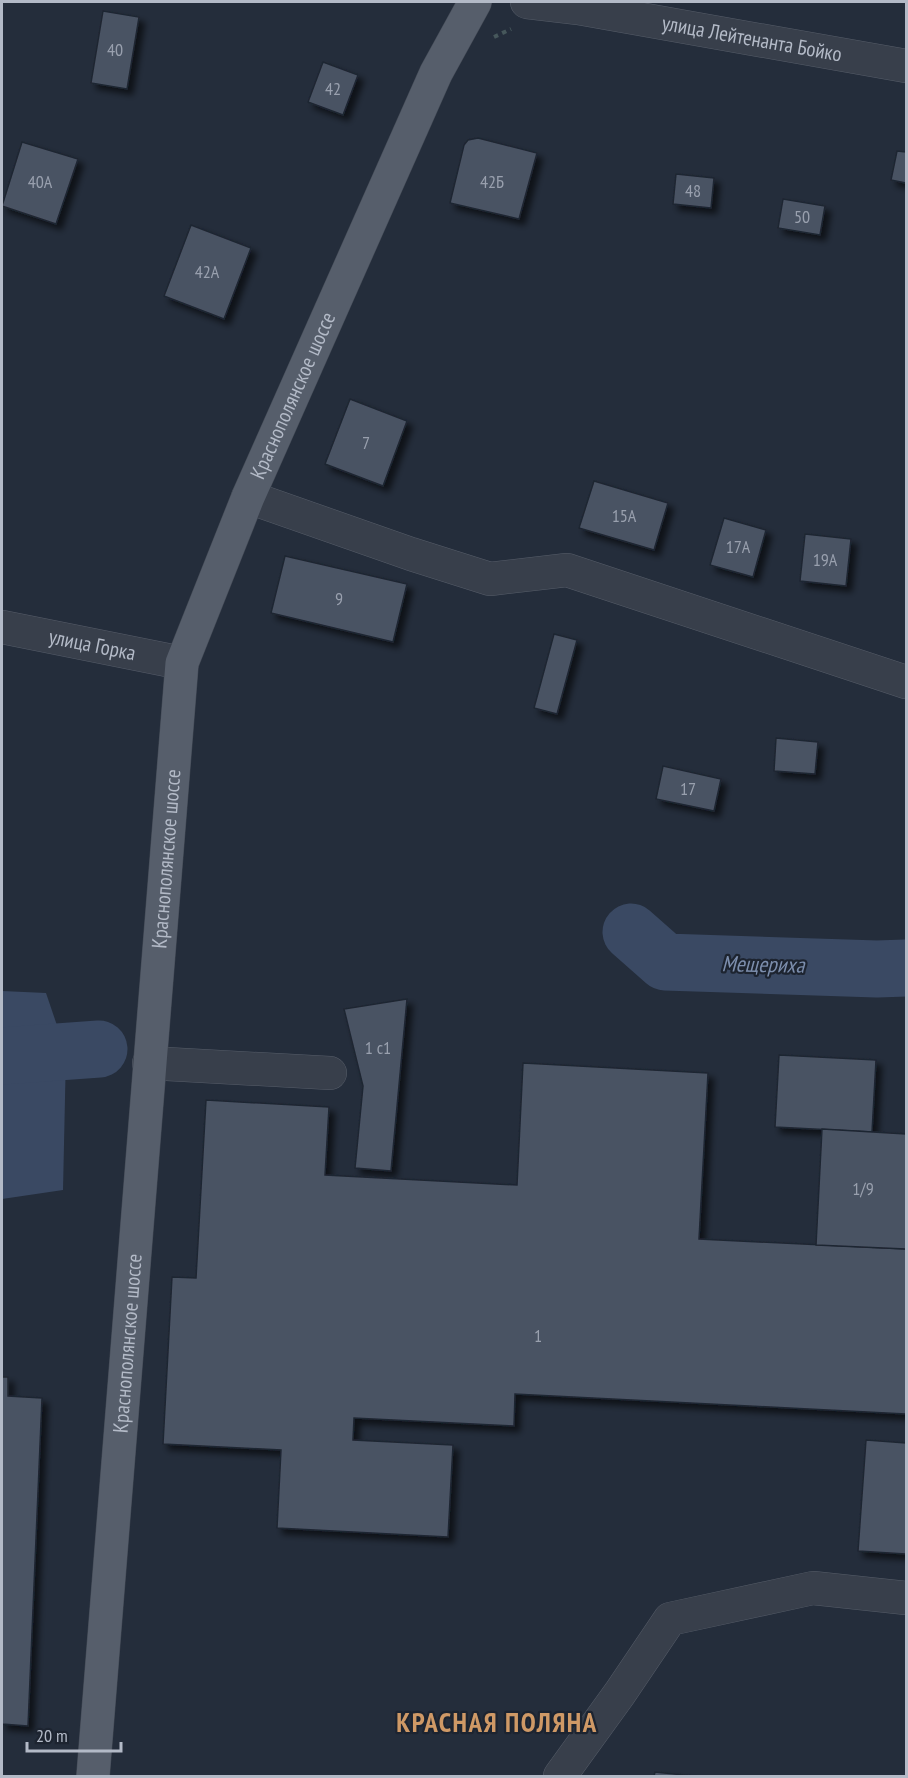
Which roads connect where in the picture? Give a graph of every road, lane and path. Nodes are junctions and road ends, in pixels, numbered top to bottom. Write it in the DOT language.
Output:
graph roads {
  1 [pos="475,2"];
  2 [pos="527,2"];
  3 [pos="906,66"];
  4 [pos="248,497"];
  5 [pos="2,627"];
  6 [pos="182,663"];
  7 [pos="906,682"];
  8 [pos="149,1063"];
  9 [pos="330,1073"];
  10 [pos="906,1598"];
  11 [pos="93,1776"];
  12 [pos="560,1776"];
  1 -- 4 [label="main road, Краснополянское шоссе"];
  2 -- 3 [label="street, улица Лейтенанта Бойко"];
  4 -- 6 [label="main road, Краснополянское шоссе"];
  4 -- 7 [label="street"];
  5 -- 6 [label="street, улица Горка"];
  6 -- 8 [label="main road, Краснополянское шоссе"];
  8 -- 9 [label="street"];
  8 -- 11 [label="main road, Краснополянское шоссе"];
  10 -- 12 [label="street"];
}
